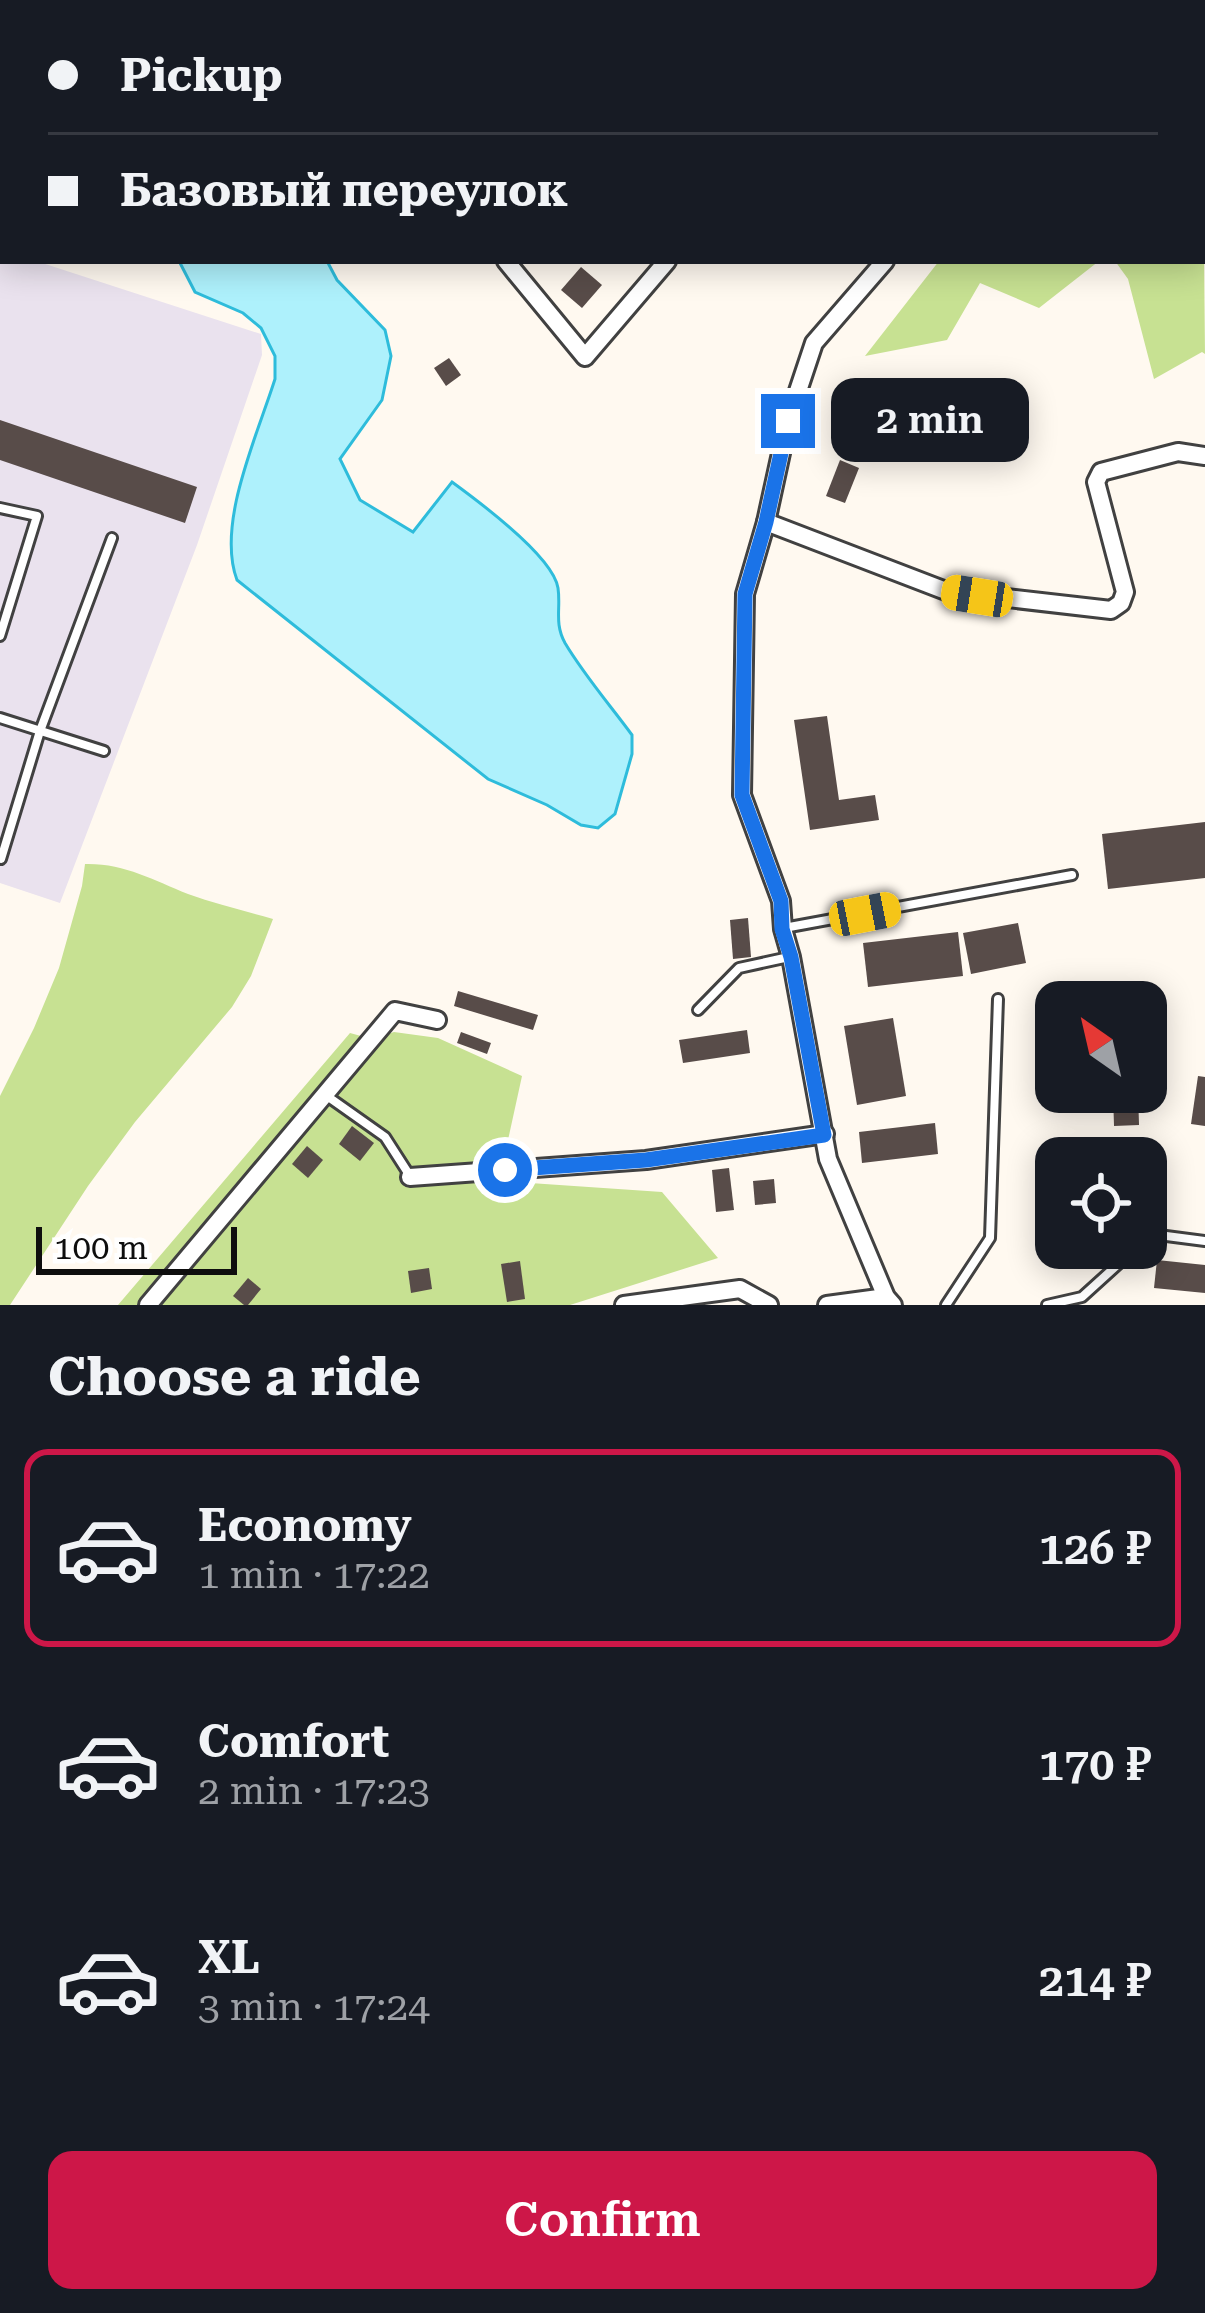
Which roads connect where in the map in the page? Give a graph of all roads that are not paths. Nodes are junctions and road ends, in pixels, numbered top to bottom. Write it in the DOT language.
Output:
graph roads {
  1 [pos="508,264"];
  2 [pos="664,264"];
  3 [pos="882,264"];
  4 [pos="1205,456"];
  5 [pos="0,508"];
  6 [pos="766,522"];
  7 [pos="112,538"];
  8 [pos="0,636"];
  9 [pos="0,718"];
  10 [pos="40,731"];
  11 [pos="104,751"];
  12 [pos="2,859"];
  13 [pos="1072,875"];
  14 [pos="782,929"];
  15 [pos="791,957"];
  16 [pos="998,999"];
  17 [pos="698,1010"];
  18 [pos="437,1020"];
  19 [pos="324,1095"];
  20 [pos="824,1135"];
  21 [pos="410,1177"];
  22 [pos="1167,1236"];
  23 [pos="1205,1241"];
  24 [pos="1113,1269"];
  25 [pos="890,1301"];
  26 [pos="148,1305"];
  27 [pos="624,1305"];
  28 [pos="770,1305"];
  29 [pos="827,1305"];
  30 [pos="946,1305"];
  31 [pos="1046,1305"];
  1 -- 2 [label="street"];
  3 -- 6 [label="street"];
  4 -- 6 [label="street"];
  5 -- 8 [label="lane"];
  6 -- 14 [label="street"];
  7 -- 10 [label="lane"];
  9 -- 10 [label="lane"];
  10 -- 11 [label="lane"];
  10 -- 12 [label="lane"];
  13 -- 14 [label="lane"];
  14 -- 15 [label="street"];
  15 -- 17 [label="lane"];
  15 -- 20 [label="street"];
  16 -- 30 [label="lane"];
  18 -- 19 [label="street"];
  19 -- 21 [label="lane"];
  19 -- 26 [label="street"];
  20 -- 21 [label="street"];
  20 -- 25 [label="street"];
  22 -- 23 [label="lane"];
  24 -- 31 [label="lane"];
  25 -- 29 [label="street"];
  27 -- 28 [label="street"];
}
